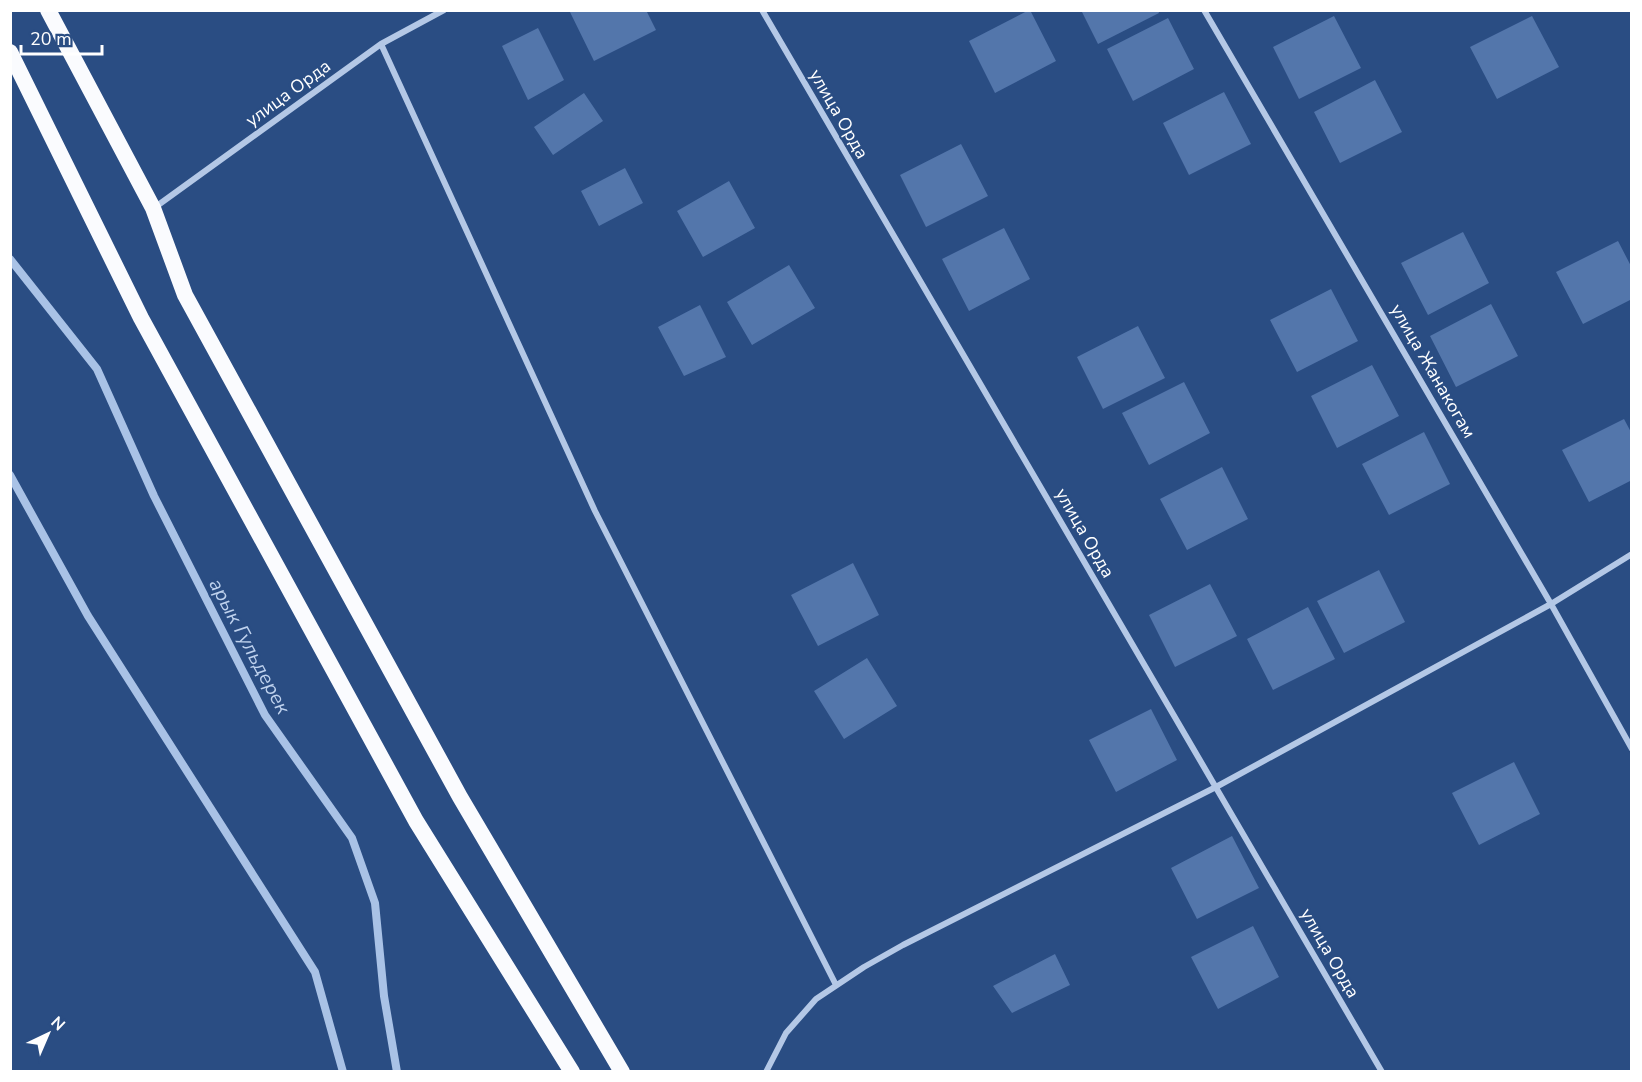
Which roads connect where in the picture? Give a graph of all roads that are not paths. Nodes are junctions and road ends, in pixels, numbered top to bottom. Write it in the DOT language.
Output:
graph roads {
  1 [pos="48,10"];
  2 [pos="444,10"];
  3 [pos="762,10"];
  4 [pos="1204,10"];
  5 [pos="381,44"];
  6 [pos="10,52"];
  7 [pos="153,208"];
  8 [pos="1632,554"];
  9 [pos="1551,604"];
  10 [pos="1632,750"];
  11 [pos="1216,787"];
  12 [pos="836,985"];
  13 [pos="572,1071"];
  14 [pos="622,1071"];
  15 [pos="766,1071"];
  16 [pos="1382,1071"];
  1 -- 7 [label="highway"];
  2 -- 5 [label="street, улица Орда"];
  3 -- 11 [label="street, улица Орда"];
  4 -- 9 [label="street, улица Жанакогам"];
  5 -- 7 [label="street, улица Орда"];
  5 -- 12 [label="street"];
  6 -- 13 [label="highway"];
  7 -- 14 [label="highway"];
  8 -- 9 [label="street"];
  9 -- 10 [label="street, улица Жанакогам"];
  9 -- 11 [label="street"];
  11 -- 12 [label="street"];
  11 -- 16 [label="street, улица Орда"];
  12 -- 15 [label="street"];
}
